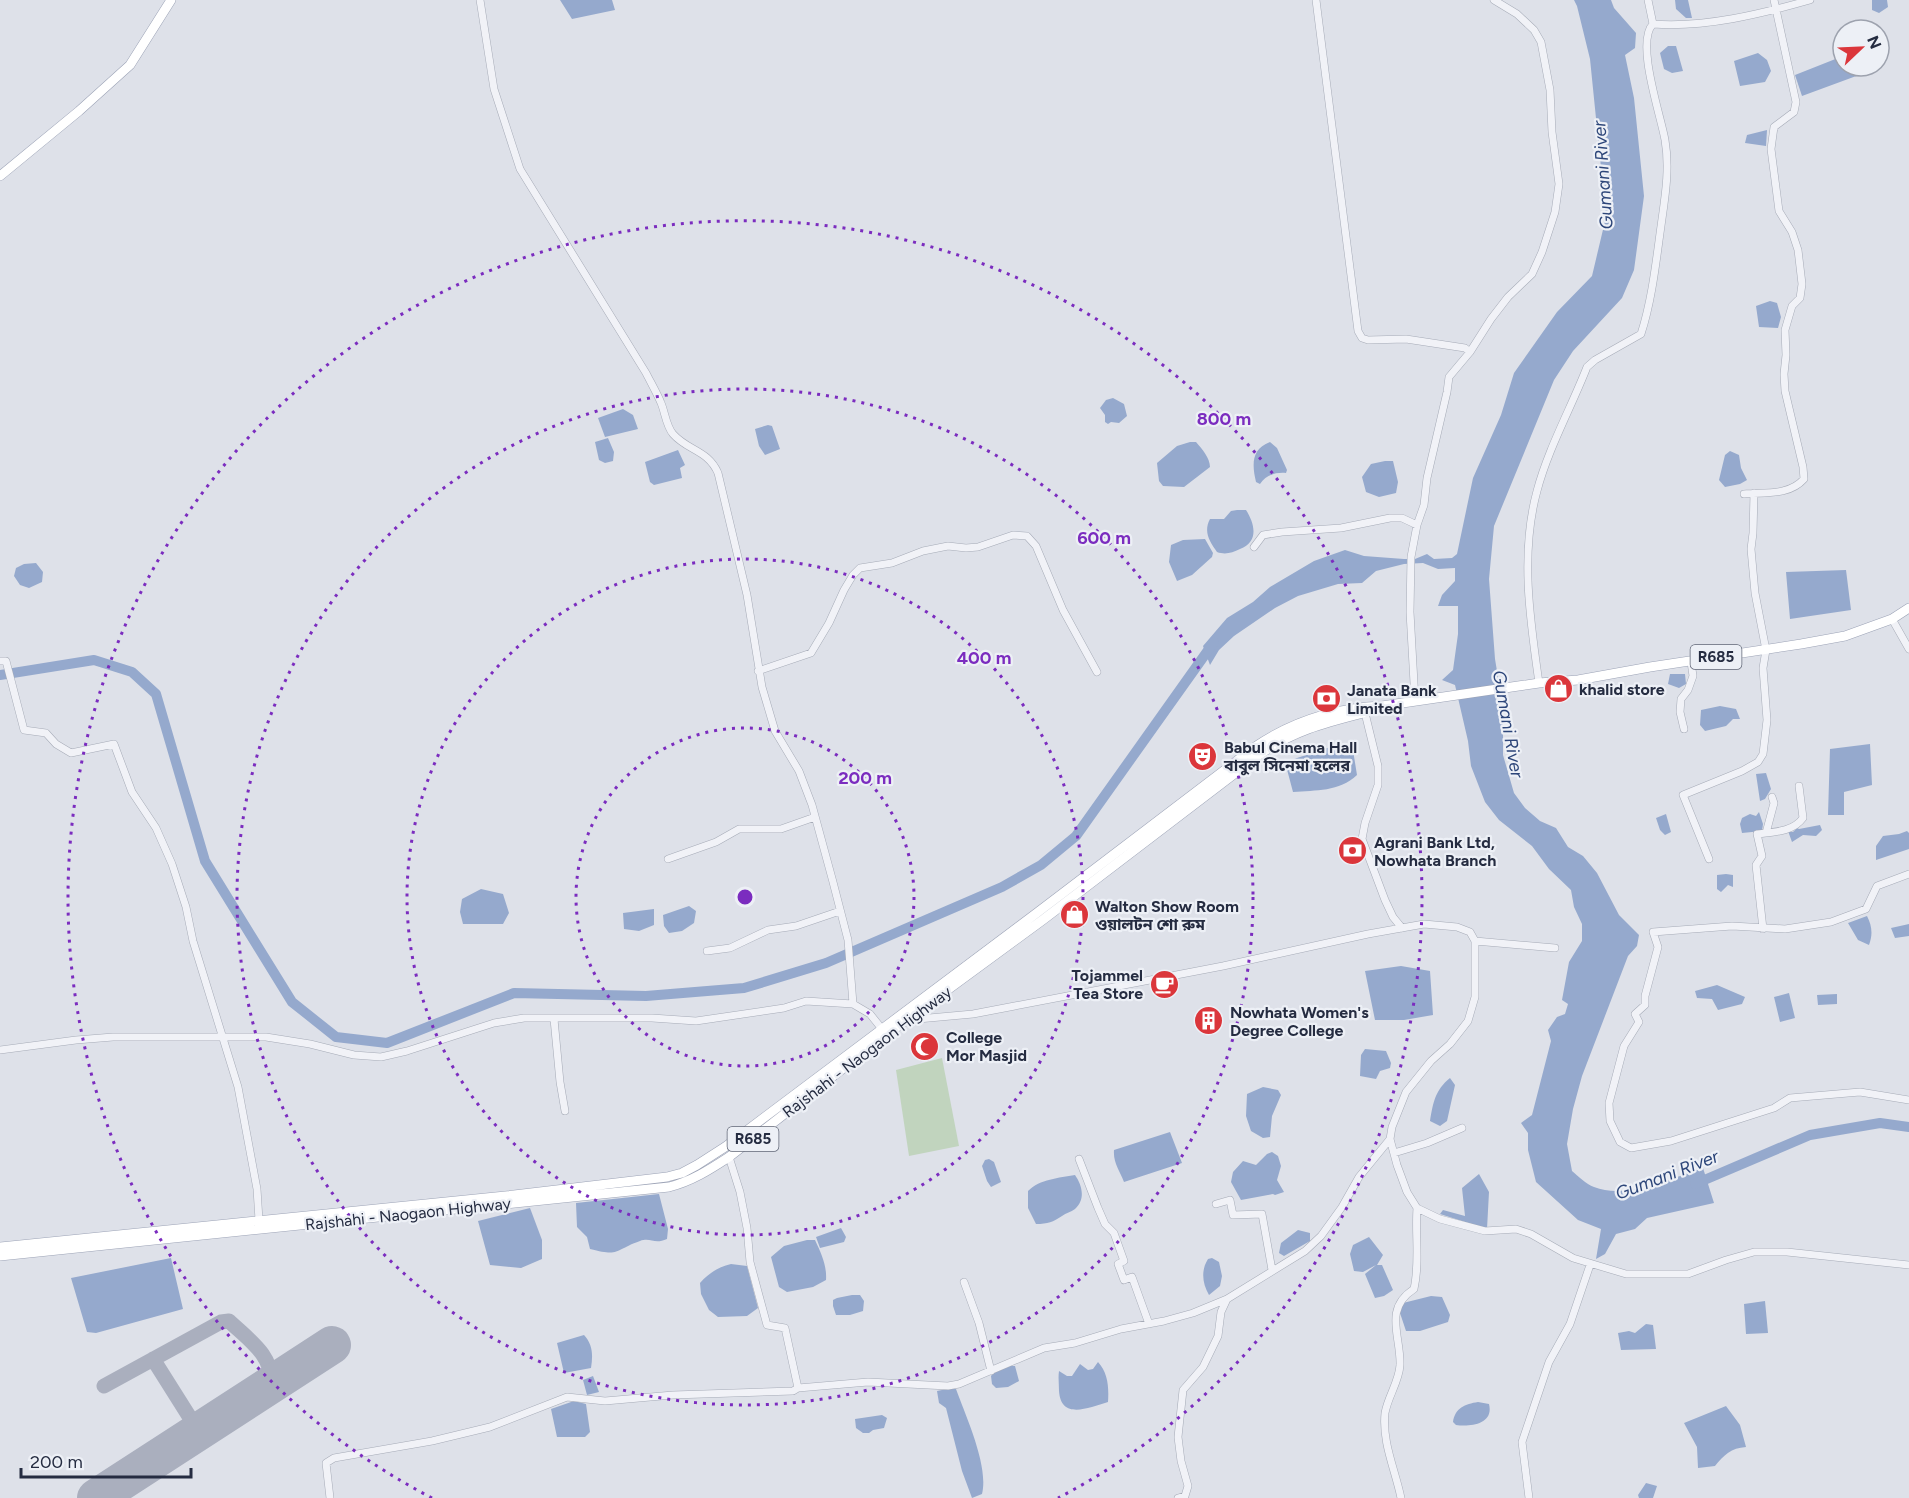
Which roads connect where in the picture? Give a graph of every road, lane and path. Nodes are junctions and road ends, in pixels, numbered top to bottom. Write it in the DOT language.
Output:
graph roads {
  1 [pos="171,0"];
  2 [pos="480,0"];
  3 [pos="1316,0"];
  4 [pos="1494,0"];
  5 [pos="1648,0"];
  6 [pos="1774,0"];
  7 [pos="1810,0"];
  8 [pos="1776,8"];
  9 [pos="1653,24"];
  10 [pos="0,176"];
  11 [pos="1470,352"];
  12 [pos="1754,493"];
  13 [pos="1744,494"];
  14 [pos="1417,525"];
  15 [pos="1254,547"];
  16 [pos="1909,608"];
  17 [pos="1892,619"];
  18 [pos="1909,649"];
  19 [pos="1766,650"];
  20 [pos="3,661"];
  21 [pos="1691,662"];
  22 [pos="758,670"];
  23 [pos="1097,672"];
  24 [pos="1539,683"];
  25 [pos="1415,701"];
  26 [pos="1364,710"];
  27 [pos="1684,729"];
  28 [pos="1799,786"];
  29 [pos="1772,797"];
  30 [pos="815,817"];
  31 [pos="1766,833"];
  32 [pos="1708,859"];
  33 [pos="668,860"];
  34 [pos="1909,874"];
  35 [pos="840,911"];
  36 [pos="1402,928"];
  37 [pos="1763,929"];
  38 [pos="1475,941"];
  39 [pos="1555,948"];
  40 [pos="707,951"];
  41 [pos="953,981"];
  42 [pos="853,1005"];
  43 [pos="554,1019"];
  44 [pos="907,1020"];
  45 [pos="882,1029"];
  46 [pos="223,1038"];
  47 [pos="0,1050"];
  48 [pos="1909,1100"];
  49 [pos="785,1109"];
  50 [pos="565,1111"];
  51 [pos="1462,1128"];
  52 [pos="1390,1139"];
  53 [pos="1394,1153"];
  54 [pos="729,1157"];
  55 [pos="1079,1159"];
  56 [pos="1216,1204"];
  57 [pos="1417,1208"];
  58 [pos="259,1220"];
  59 [pos="279,1222"];
  60 [pos="0,1247"];
  61 [pos="0,1256"];
  62 [pos="1590,1265"];
  63 [pos="1909,1265"];
  64 [pos="1272,1270"];
  65 [pos="964,1282"];
  66 [pos="1227,1299"];
  67 [pos="1149,1324"];
  68 [pos="991,1371"];
  69 [pos="798,1388"];
  70 [pos="330,1498"];
  71 [pos="1179,1498"];
  72 [pos="1401,1498"];
  73 [pos="1529,1498"];
  1 -- 10 [label="main road"];
  2 -- 22 [label="street"];
  3 -- 11 [label="street"];
  4 -- 11 [label="street"];
  5 -- 9 [label="street"];
  6 -- 8 [label="street"];
  7 -- 8 [label="street"];
  8 -- 9 [label="street"];
  8 -- 12 [label="street"];
  9 -- 24 [label="street"];
  11 -- 14 [label="street"];
  12 -- 13 [label="street"];
  12 -- 19 [label="street"];
  14 -- 15 [label="street"];
  14 -- 25 [label="street"];
  16 -- 17 [label="main road, R685"];
  17 -- 18 [label="street"];
  17 -- 19 [label="main road, R685"];
  19 -- 21 [label="main road, R685"];
  19 -- 32 [label="street"];
  20 -- 46 [label="street"];
  21 -- 24 [label="main road, R685"];
  21 -- 27 [label="street"];
  22 -- 23 [label="street"];
  22 -- 30 [label="street"];
  24 -- 25 [label="main road, Rajshahi - Naogaon Highway / R685"];
  25 -- 26 [label="main road, Rajshahi - Naogaon Highway / R685"];
  26 -- 36 [label="street"];
  26 -- 41 [label="main road, Rajshahi - Naogaon Highway / R685"];
  28 -- 31 [label="street"];
  29 -- 31 [label="street"];
  30 -- 33 [label="street"];
  30 -- 35 [label="street"];
  31 -- 37 [label="street"];
  34 -- 37 [label="street"];
  35 -- 40 [label="street"];
  35 -- 42 [label="street"];
  36 -- 38 [label="street"];
  36 -- 44 [label="street"];
  37 -- 48 [label="street"];
  38 -- 39 [label="street"];
  38 -- 52 [label="street"];
  41 -- 44 [label="main road, Rajshahi - Naogaon Highway / R685"];
  41 -- 45 [label="main road, Rajshahi - Naogaon Highway / R685"];
  42 -- 43 [label="street"];
  42 -- 45 [label="street"];
  43 -- 46 [label="street"];
  43 -- 50 [label="street"];
  44 -- 49 [label="main road, Rajshahi - Naogaon Highway / R685"];
  45 -- 49 [label="main road, Rajshahi - Naogaon Highway / R685"];
  46 -- 47 [label="street"];
  46 -- 58 [label="street"];
  49 -- 54 [label="main road, Rajshahi - Naogaon Highway / R685"];
  49 -- 59 [label="main road, Rajshahi - Naogaon Highway / R685"];
  51 -- 53 [label="street"];
  52 -- 53 [label="street"];
  52 -- 64 [label="street"];
  53 -- 57 [label="street"];
  54 -- 59 [label="main road, Rajshahi - Naogaon Highway / R685"];
  54 -- 69 [label="street"];
  55 -- 67 [label="street"];
  56 -- 64 [label="street"];
  57 -- 62 [label="street"];
  57 -- 72 [label="street"];
  58 -- 59 [label="main road, Rajshahi - Naogaon Highway / R685"];
  58 -- 60 [label="main road, Rajshahi - Naogaon Highway / R685"];
  59 -- 61 [label="main road, Rajshahi - Naogaon Highway / R685"];
  62 -- 63 [label="street"];
  62 -- 73 [label="street"];
  64 -- 66 [label="street"];
  65 -- 68 [label="street"];
  66 -- 67 [label="street"];
  66 -- 71 [label="street"];
  67 -- 68 [label="street"];
  68 -- 69 [label="street"];
  69 -- 70 [label="street"];
}
